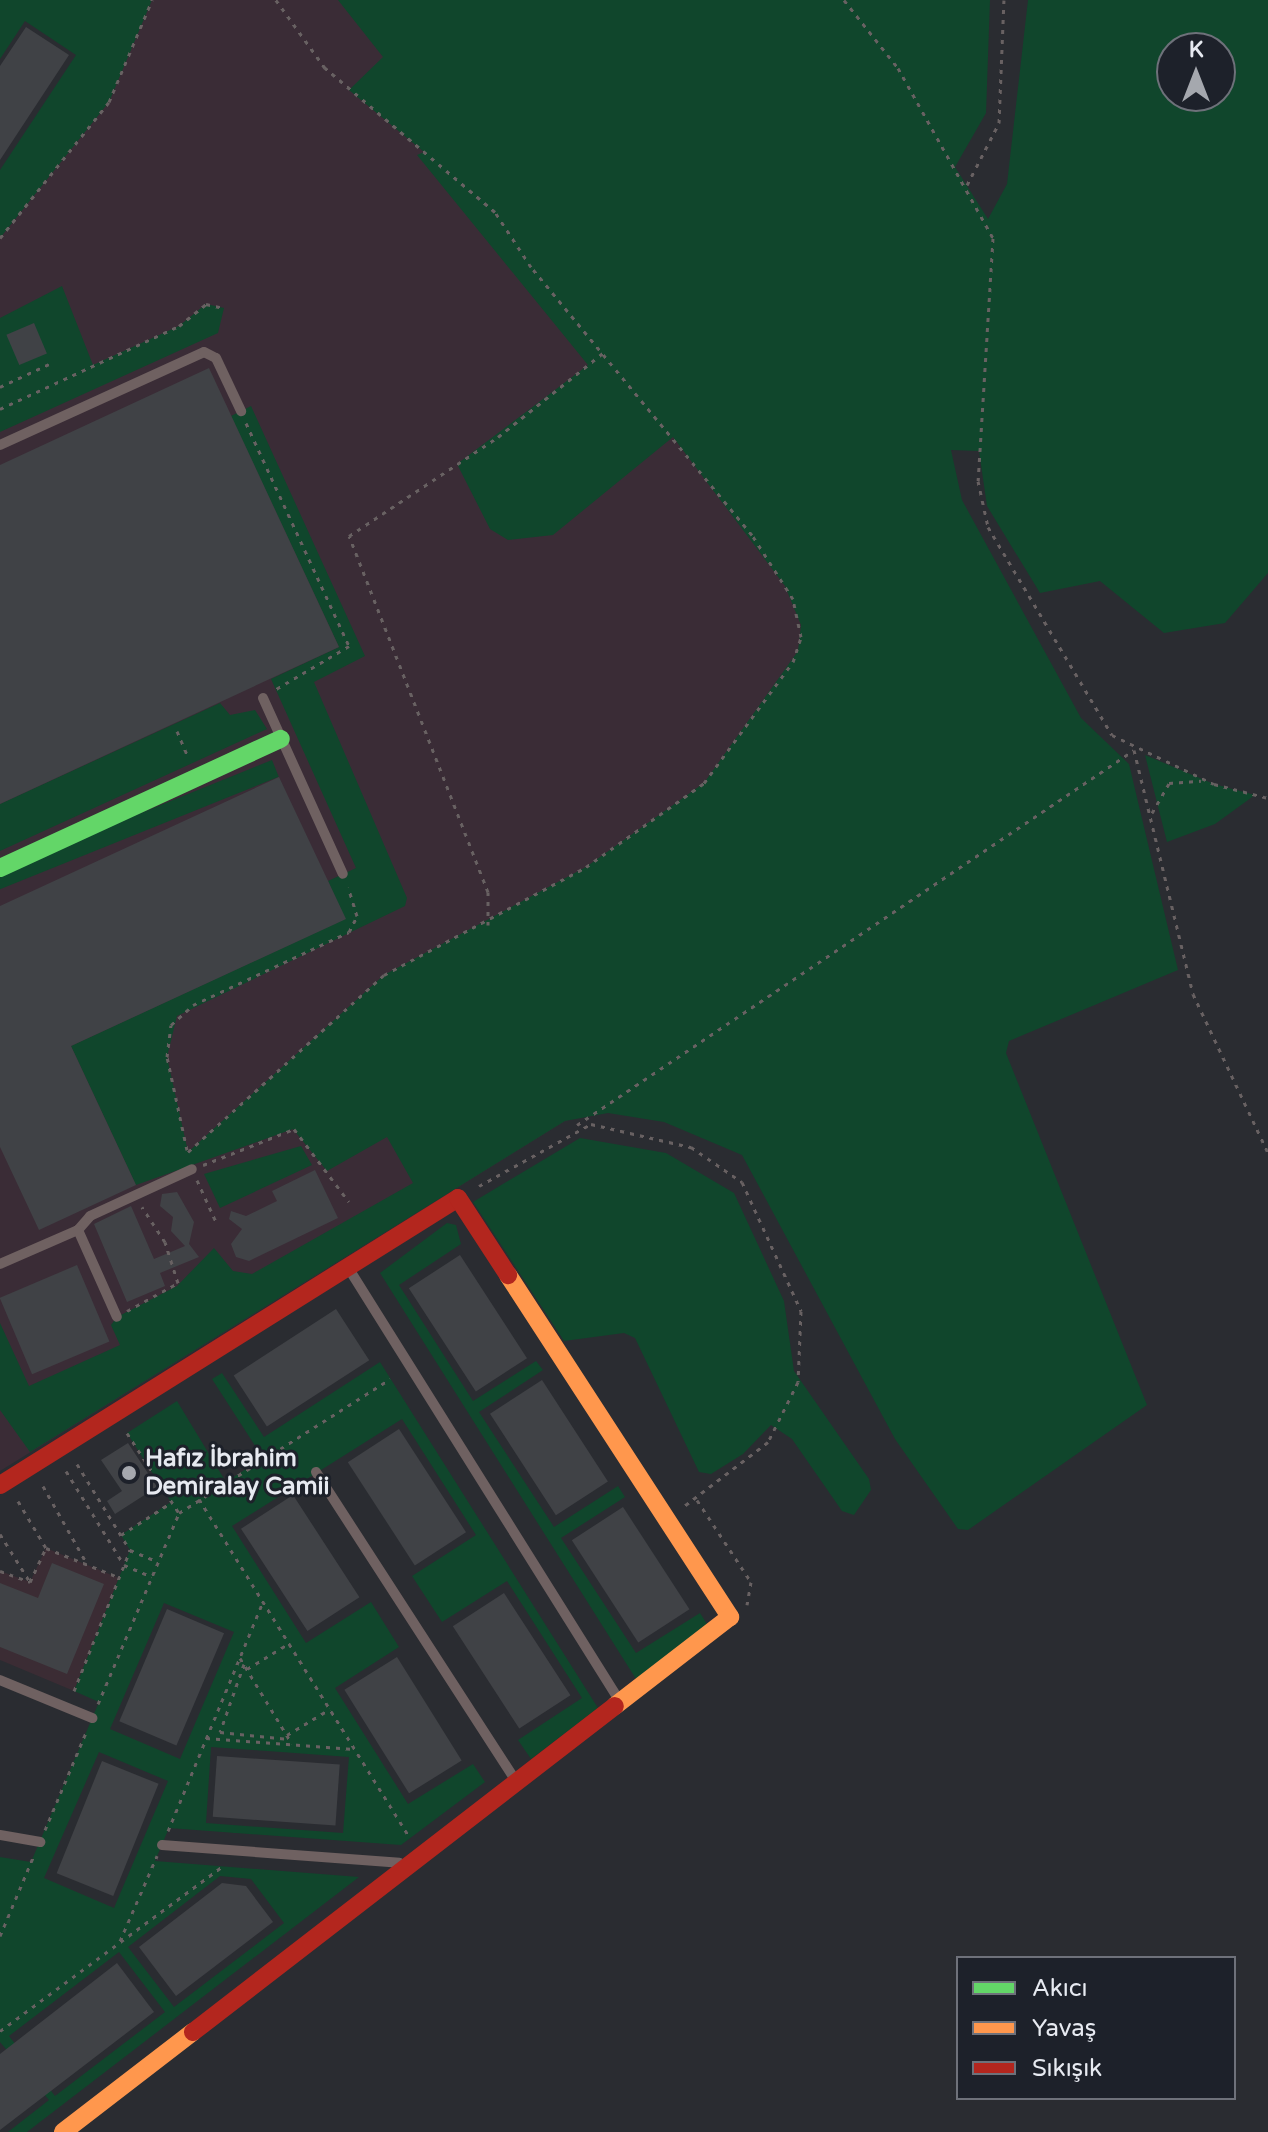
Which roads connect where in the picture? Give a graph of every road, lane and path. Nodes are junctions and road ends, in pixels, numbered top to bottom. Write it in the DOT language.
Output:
graph roads {
  1 [pos="152,0"];
  2 [pos="276,0"];
  3 [pos="844,0"];
  4 [pos="1004,0"];
  5 [pos="967,185"];
  6 [pos="0,238"];
  7 [pos="224,308"];
  8 [pos="603,353"];
  9 [pos="49,364"];
  10 [pos="0,387"];
  11 [pos="0,409"];
  12 [pos="241,411"];
  13 [pos="0,445"];
  14 [pos="263,698"];
  15 [pos="177,731"];
  16 [pos="281,739"];
  17 [pos="1134,750"];
  18 [pos="197,778"];
  19 [pos="1209,782"];
  20 [pos="1268,798"];
  21 [pos="1152,817"];
  22 [pos="0,868"];
  23 [pos="343,874"];
  24 [pos="488,925"];
  25 [pos="574,1127"];
  26 [pos="188,1152"];
  27 [pos="1268,1153"];
  28 [pos="192,1169"];
  29 [pos="134,1196"];
  30 [pos="458,1198"];
  31 [pos="349,1202"];
  32 [pos="217,1224"];
  33 [pos="78,1230"];
  34 [pos="0,1264"];
  35 [pos="348,1267"];
  36 [pos="117,1317"];
  37 [pos="390,1379"];
  38 [pos="127,1433"];
  39 [pos="77,1464"];
  40 [pos="66,1471"];
  41 [pos="316,1472"];
  42 [pos="0,1485"];
  43 [pos="43,1486"];
  44 [pos="199,1499"];
  45 [pos="697,1500"];
  46 [pos="18,1501"];
  47 [pos="172,1502"];
  48 [pos="179,1513"];
  49 [pos="665,1517"];
  50 [pos="0,1534"];
  51 [pos="121,1535"];
  52 [pos="46,1548"];
  53 [pos="130,1550"];
  54 [pos="158,1562"];
  55 [pos="88,1565"];
  56 [pos="124,1565"];
  57 [pos="0,1571"];
  58 [pos="152,1577"];
  59 [pos="119,1578"];
  60 [pos="30,1582"];
  61 [pos="263,1601"];
  62 [pos="730,1617"];
  63 [pos="289,1643"];
  64 [pos="240,1658"];
  65 [pos="245,1667"];
  66 [pos="0,1680"];
  67 [pos="74,1691"];
  68 [pos="621,1702"];
  69 [pos="330,1709"];
  70 [pos="92,1718"];
  71 [pos="288,1737"];
  72 [pos="206,1738"];
  73 [pos="292,1744"];
  74 [pos="354,1749"];
  75 [pos="517,1783"];
  76 [pos="0,1835"];
  77 [pos="410,1838"];
  78 [pos="40,1842"];
  79 [pos="162,1845"];
  80 [pos="410,1864"];
  81 [pos="222,1867"];
  82 [pos="0,1936"];
  83 [pos="120,1941"];
  84 [pos="0,2031"];
  85 [pos="63,2132"];
  1 -- 6 [label="path"];
  2 -- 8 [label="path"];
  3 -- 5 [label="path"];
  4 -- 5 [label="path"];
  5 -- 17 [label="path"];
  7 -- 11 [label="path"];
  8 -- 24 [label="path"];
  8 -- 24 [label="path"];
  9 -- 10 [label="path"];
  12 -- 13 [label="lane"];
  12 -- 14 [label="path"];
  14 -- 16 [label="lane"];
  15 -- 18 [label="path"];
  16 -- 18 [label="street"];
  16 -- 23 [label="lane"];
  17 -- 19 [label="path"];
  17 -- 21 [label="path"];
  17 -- 25 [label="path"];
  18 -- 22 [label="street"];
  19 -- 20 [label="path"];
  19 -- 21 [label="path"];
  21 -- 27 [label="path"];
  23 -- 26 [label="path"];
  24 -- 26 [label="path"];
  25 -- 30 [label="path"];
  25 -- 45 [label="path"];
  26 -- 28 [label="path"];
  28 -- 29 [label="lane"];
  28 -- 31 [label="path"];
  28 -- 32 [label="path"];
  29 -- 33 [label="lane"];
  29 -- 36 [label="path"];
  30 -- 35 [label="street"];
  30 -- 49 [label="street"];
  33 -- 34 [label="lane"];
  33 -- 36 [label="lane"];
  35 -- 42 [label="street"];
  35 -- 68 [label="lane"];
  37 -- 44 [label="path"];
  38 -- 47 [label="path"];
  39 -- 51 [label="path"];
  40 -- 56 [label="path"];
  41 -- 75 [label="lane"];
  43 -- 55 [label="path"];
  44 -- 48 [label="path"];
  44 -- 61 [label="path"];
  45 -- 49 [label="path"];
  45 -- 62 [label="path"];
  46 -- 52 [label="path"];
  47 -- 48 [label="path"];
  47 -- 51 [label="path"];
  48 -- 54 [label="path"];
  49 -- 62 [label="street"];
  50 -- 60 [label="path"];
  51 -- 53 [label="path"];
  52 -- 55 [label="path"];
  52 -- 60 [label="path"];
  53 -- 54 [label="path"];
  53 -- 56 [label="path"];
  54 -- 58 [label="path"];
  55 -- 59 [label="path"];
  56 -- 58 [label="path"];
  56 -- 59 [label="path"];
  57 -- 60 [label="path"];
  58 -- 70 [label="path"];
  59 -- 67 [label="path"];
  61 -- 63 [label="path"];
  61 -- 64 [label="path"];
  62 -- 68 [label="street"];
  63 -- 65 [label="path"];
  63 -- 69 [label="path"];
  64 -- 65 [label="path"];
  64 -- 72 [label="path"];
  65 -- 71 [label="path"];
  65 -- 71 [label="path"];
  66 -- 70 [label="lane"];
  68 -- 75 [label="street"];
  69 -- 71 [label="path"];
  69 -- 74 [label="path"];
  70 -- 78 [label="path"];
  71 -- 73 [label="path"];
  72 -- 73 [label="path"];
  72 -- 79 [label="path"];
  73 -- 74 [label="path"];
  74 -- 77 [label="path"];
  75 -- 80 [label="street"];
  76 -- 78 [label="lane"];
  78 -- 82 [label="path"];
  79 -- 80 [label="lane"];
  79 -- 83 [label="path"];
  80 -- 85 [label="street"];
  81 -- 83 [label="path"];
  83 -- 84 [label="path"];
}
